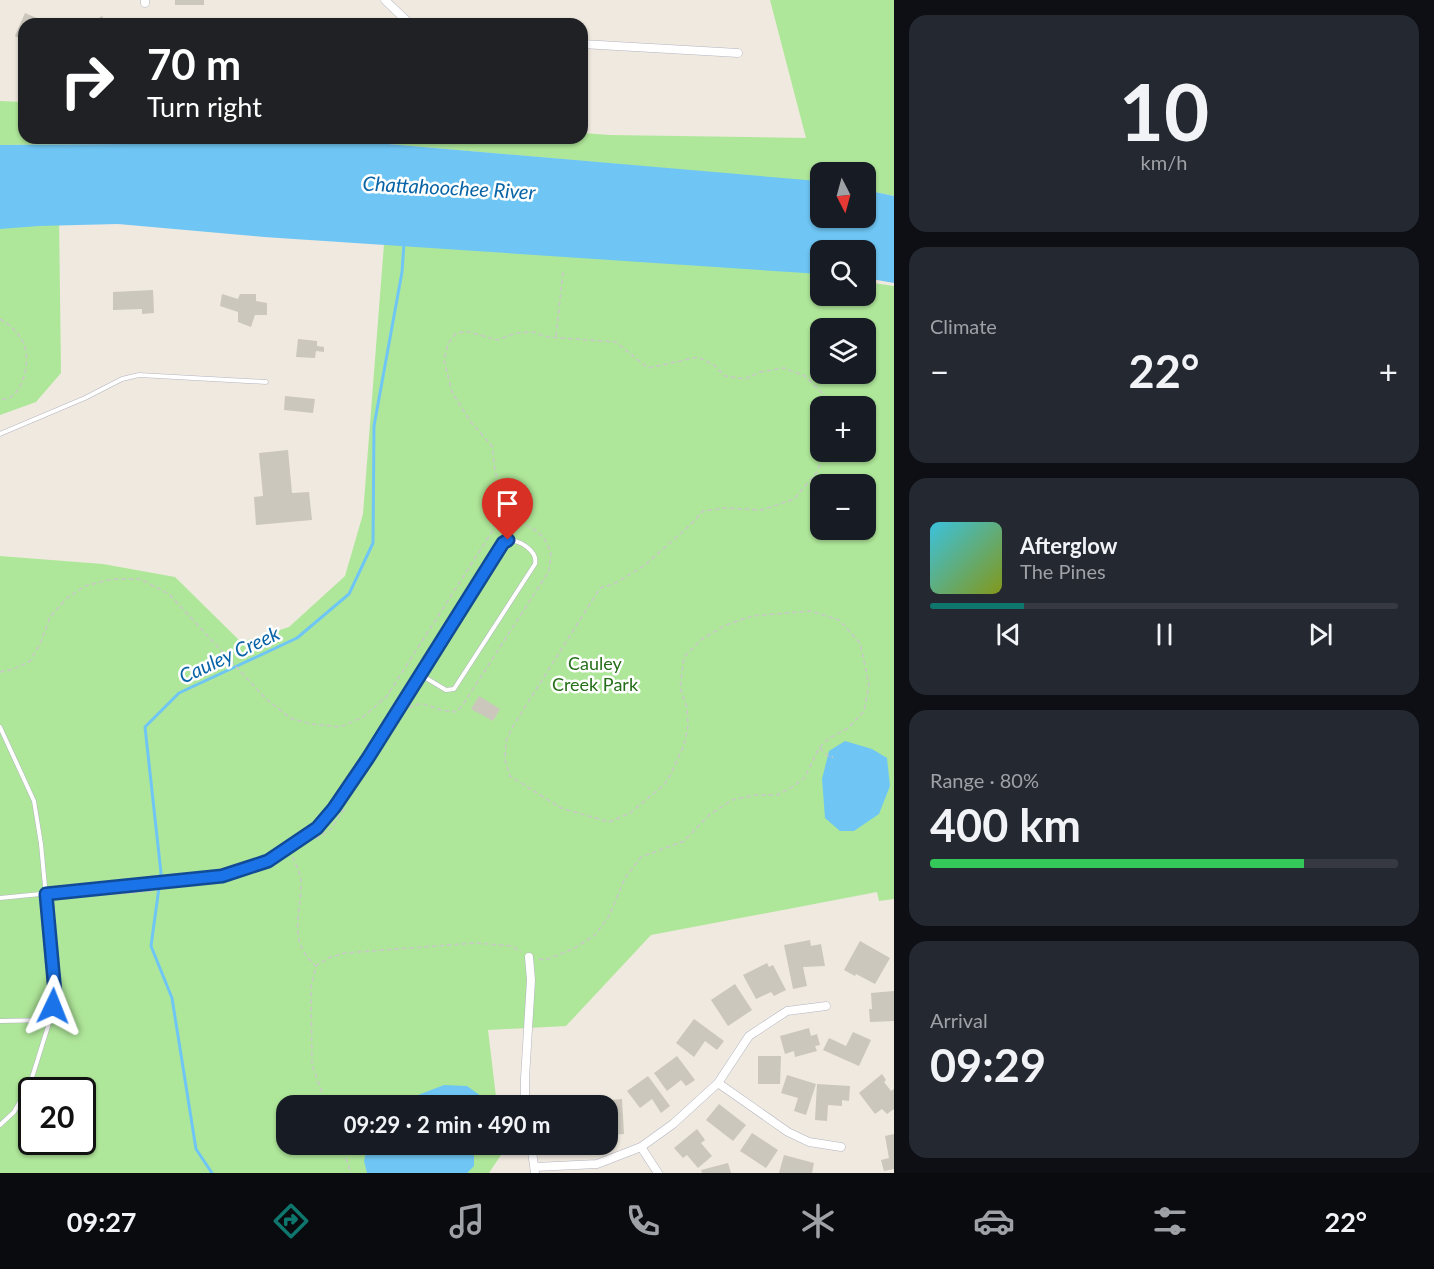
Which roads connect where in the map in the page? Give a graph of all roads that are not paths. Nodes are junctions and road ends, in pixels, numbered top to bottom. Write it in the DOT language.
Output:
graph roads {
  1 [pos="385,0"];
  2 [pos="404,18"];
  3 [pos="588,44"];
  4 [pos="738,52"];
  5 [pos="266,382"];
  6 [pos="0,434"];
  7 [pos="420,675"];
  8 [pos="0,727"];
  9 [pos="46,894"];
  10 [pos="0,898"];
  11 [pos="529,957"];
  12 [pos="826,1006"];
  13 [pos="50,1020"];
  14 [pos="0,1021"];
  15 [pos="718,1083"];
  16 [pos="525,1095"];
  17 [pos="0,1125"];
  18 [pos="641,1147"];
  19 [pos="841,1147"];
  20 [pos="533,1155"];
  21 [pos="535,1170"];
  22 [pos="658,1173"];
  1 -- 2 [label="street"];
  3 -- 4 [label="street"];
  5 -- 6 [label="lane"];
  7 -- 7 [label="lane"];
  7 -- 9 [label="lane"];
  8 -- 9 [label="lane"];
  9 -- 10 [label="lane"];
  9 -- 13 [label="lane"];
  11 -- 16 [label="street"];
  12 -- 15 [label="street"];
  13 -- 14 [label="lane"];
  13 -- 17 [label="lane"];
  15 -- 18 [label="street"];
  15 -- 19 [label="street"];
  18 -- 21 [label="street"];
  18 -- 22 [label="street"];
  20 -- 21 [label="street"];
}
